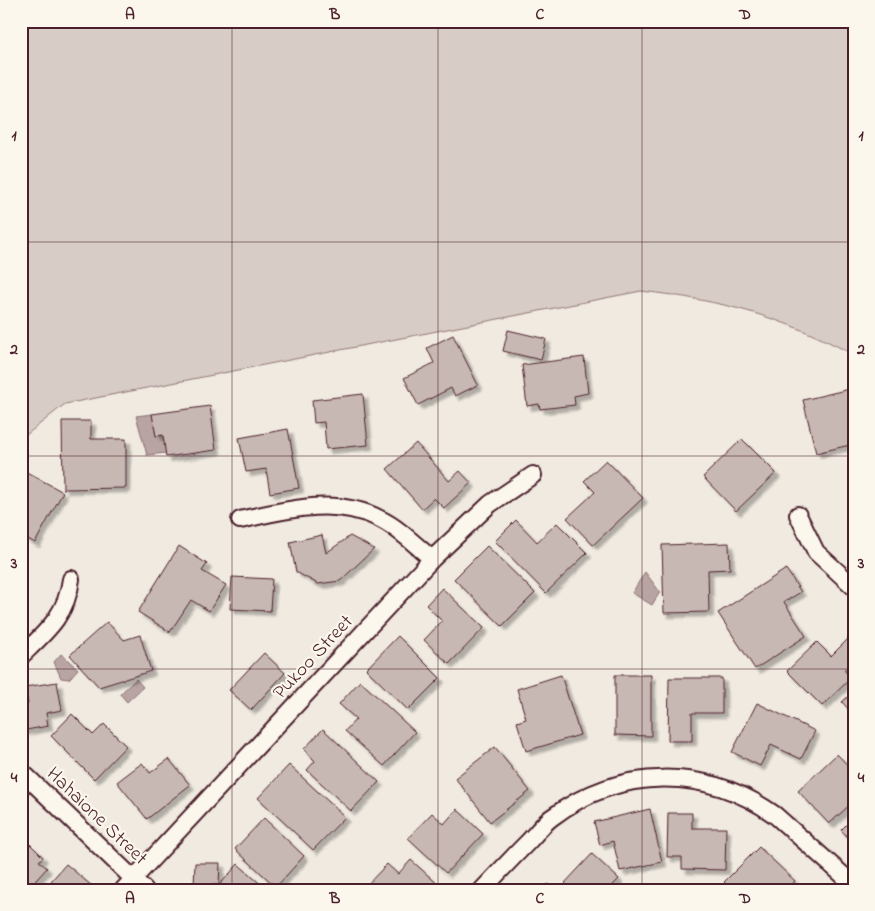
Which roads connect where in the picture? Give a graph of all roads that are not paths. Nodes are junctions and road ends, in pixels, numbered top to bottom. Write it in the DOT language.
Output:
graph roads {
  1 [pos="533,475"];
  2 [pos="798,515"];
  3 [pos="240,520"];
  4 [pos="432,559"];
  5 [pos="71,580"];
  6 [pos="854,587"];
  7 [pos="21,656"];
  8 [pos="21,771"];
  9 [pos="854,885"];
  10 [pos="133,886"];
  11 [pos="482,890"];
  1 -- 4 [label="street, Pukoo Street"];
  2 -- 6 [label="street"];
  3 -- 4 [label="street"];
  4 -- 10 [label="street, Pukoo Street"];
  5 -- 7 [label="street"];
  8 -- 10 [label="street, Hahaione Street"];
  9 -- 11 [label="street"];
}
